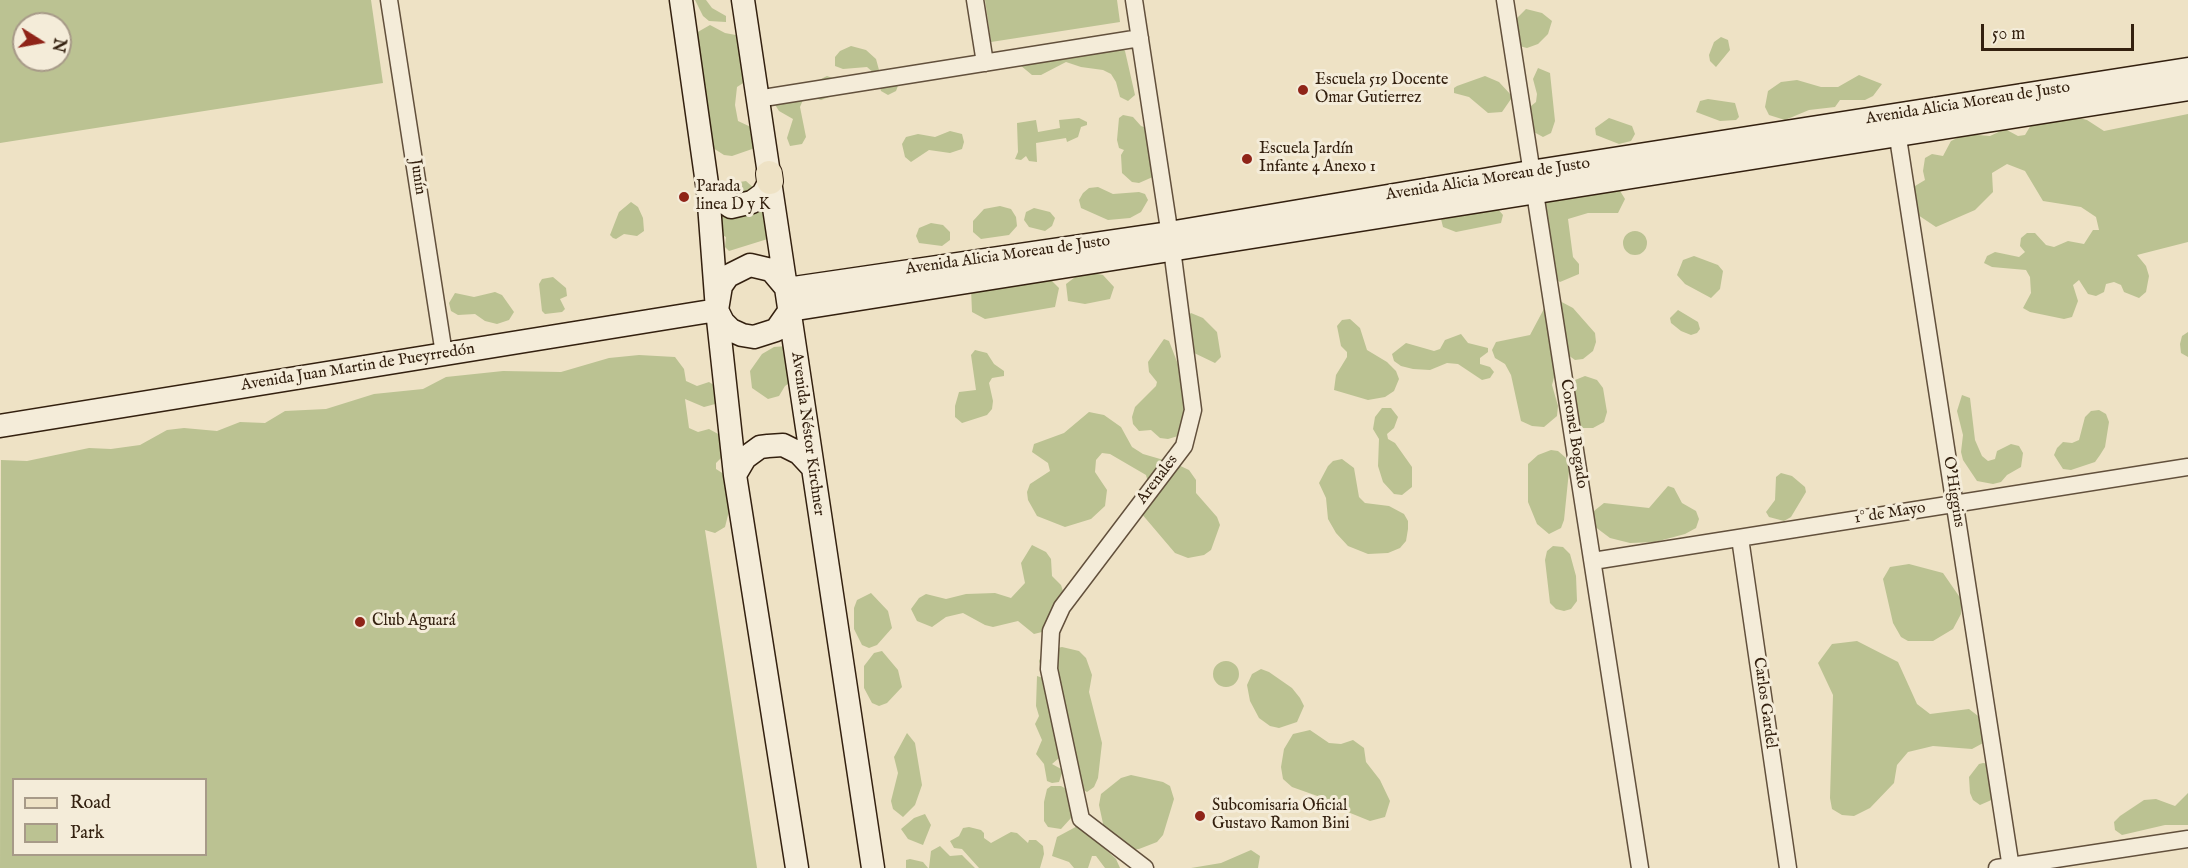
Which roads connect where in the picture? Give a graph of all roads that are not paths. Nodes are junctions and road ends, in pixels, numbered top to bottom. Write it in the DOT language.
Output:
graph roads {
  1 [pos="389,0"];
  2 [pos="681,0"];
  3 [pos="743,0"];
  4 [pos="975,0"];
  5 [pos="1134,0"];
  6 [pos="1505,0"];
  7 [pos="1140,38"];
  8 [pos="985,63"];
  9 [pos="2188,69"];
  10 [pos="2188,89"];
  11 [pos="757,99"];
  12 [pos="1896,125"];
  13 [pos="770,177"];
  14 [pos="1532,182"];
  15 [pos="708,191"];
  16 [pos="1171,241"];
  17 [pos="788,299"];
  18 [pos="717,310"];
  19 [pos="444,354"];
  20 [pos="0,426"];
  21 [pos="2188,467"];
  22 [pos="813,468"];
  23 [pos="735,475"];
  24 [pos="1954,504"];
  25 [pos="1740,538"];
  26 [pos="1593,561"];
  27 [pos="2188,838"];
  28 [pos="2006,867"];
  29 [pos="797,868"];
  30 [pos="873,868"];
  31 [pos="1145,868"];
  32 [pos="1640,868"];
  33 [pos="1788,868"];
  1 -- 19 [label="street, Junín"];
  2 -- 15 [label="main road"];
  3 -- 11 [label="main road, Avenida Néstor Kirchner"];
  4 -- 8 [label="street"];
  5 -- 7 [label="street, Arenales"];
  6 -- 14 [label="street, Coronel Bogado"];
  7 -- 8 [label="street"];
  7 -- 16 [label="street, Arenales"];
  8 -- 11 [label="street"];
  9 -- 12 [label="main road, Avenida Alicia Moreau de Justo"];
  10 -- 12 [label="main road, Avenida Alicia Moreau de Justo"];
  11 -- 13 [label="main road, Avenida Néstor Kirchner"];
  12 -- 14 [label="main road, Avenida Alicia Moreau de Justo"];
  12 -- 24 [label="street, O'Higgins"];
  13 -- 15 [label="main road"];
  13 -- 17 [label="main road, Avenida Néstor Kirchner"];
  14 -- 16 [label="main road, Avenida Alicia Moreau de Justo"];
  14 -- 26 [label="street, Coronel Bogado"];
  15 -- 18 [label="main road"];
  16 -- 17 [label="main road, Avenida Alicia Moreau de Justo"];
  16 -- 31 [label="street, Arenales"];
  17 -- 18 [label="main road"];
  17 -- 18 [label="main road"];
  17 -- 22 [label="main road, Avenida Néstor Kirchner"];
  18 -- 19 [label="main road, Avenida Juan Martin de Pueyrredón"];
  18 -- 23 [label="main road"];
  19 -- 20 [label="main road, Avenida Juan Martin de Pueyrredón"];
  21 -- 24 [label="street, 1° de Mayo"];
  22 -- 23 [label="main road"];
  22 -- 30 [label="main road, Avenida Néstor Kirchner"];
  23 -- 29 [label="main road"];
  24 -- 25 [label="street, 1° de Mayo"];
  24 -- 28 [label="street, O'Higgins"];
  25 -- 26 [label="street, 1° de Mayo"];
  25 -- 33 [label="street, Carlos Gardel"];
  26 -- 32 [label="street, Coronel Bogado"];
  27 -- 28 [label="street"];
}
